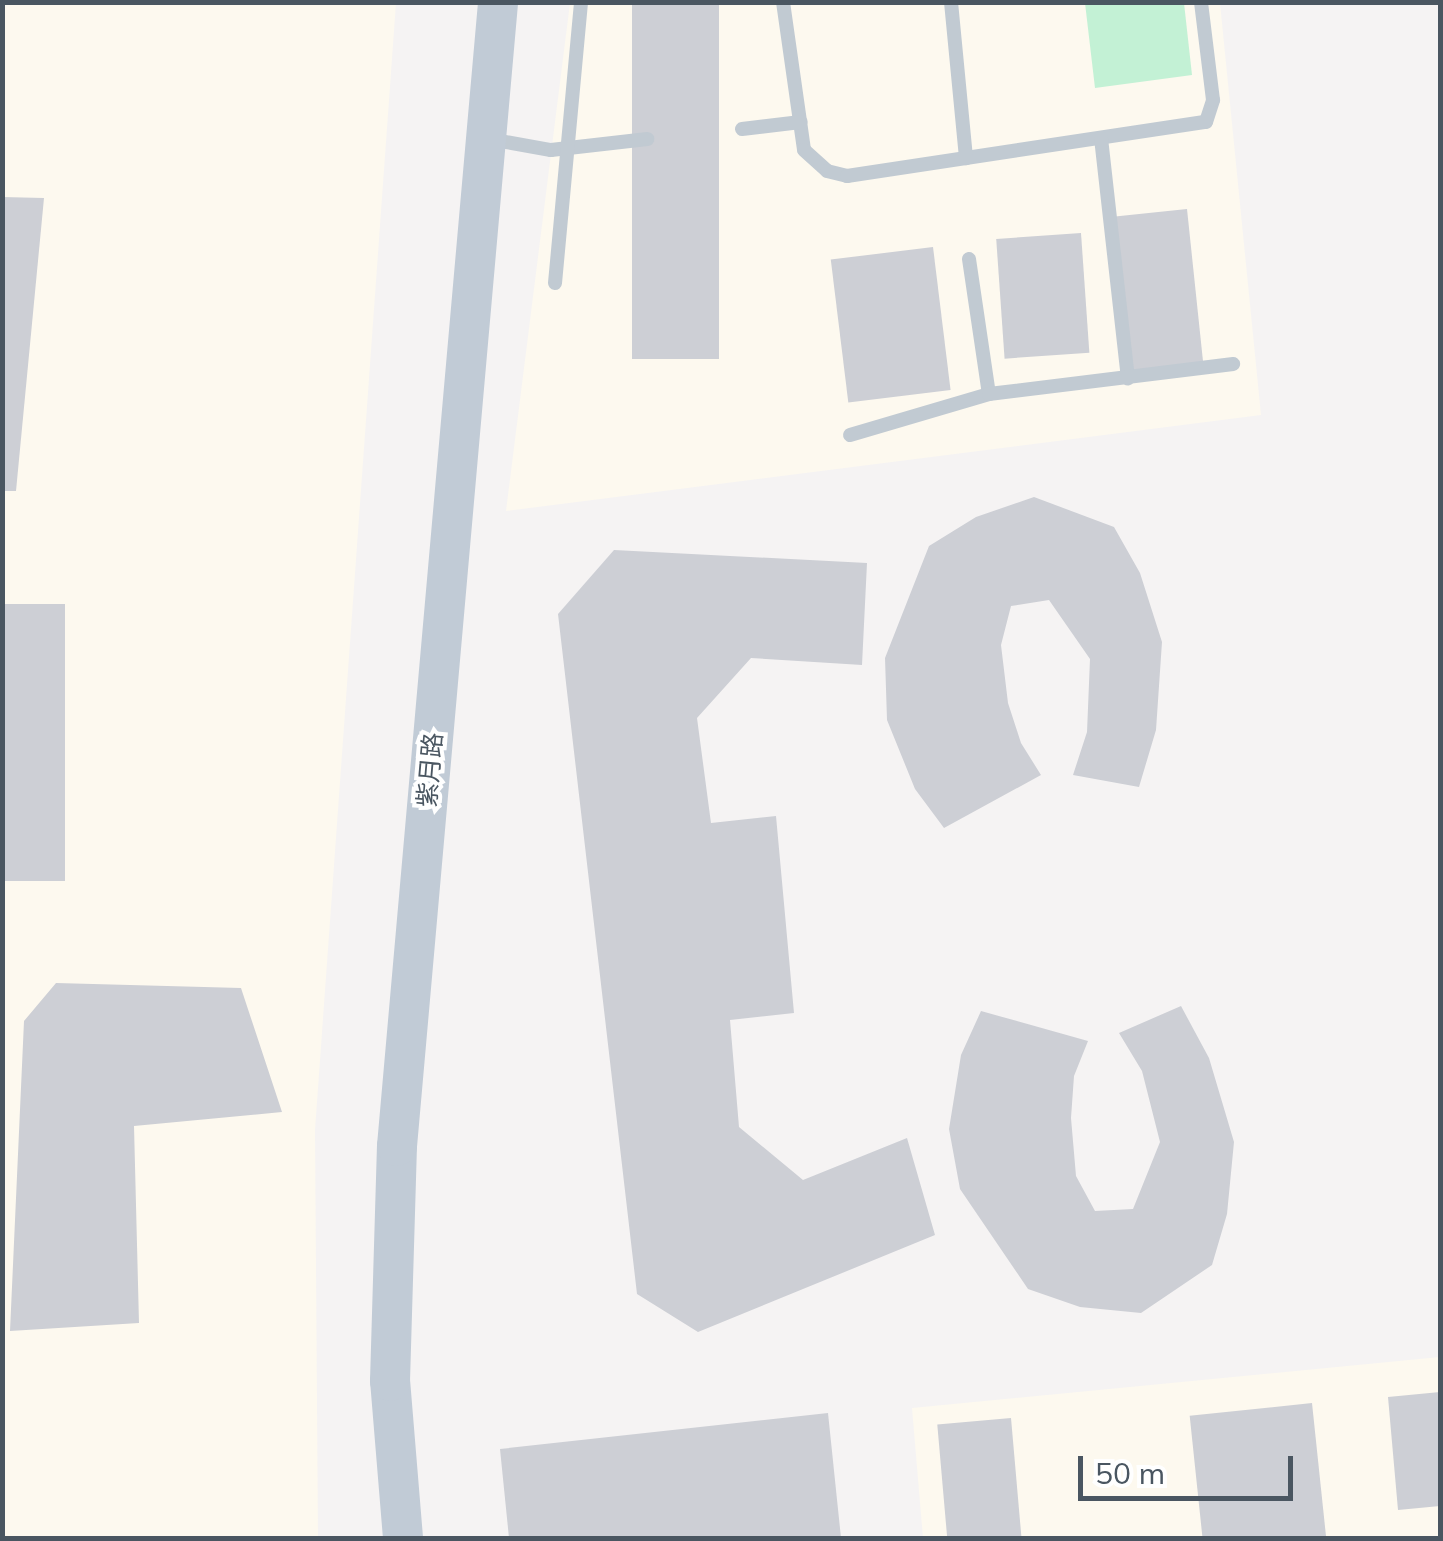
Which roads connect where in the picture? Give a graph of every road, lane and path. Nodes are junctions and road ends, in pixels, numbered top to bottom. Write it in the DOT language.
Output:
graph roads {
  1 [pos="498,2"];
  2 [pos="581,2"];
  3 [pos="782,2"];
  4 [pos="951,2"];
  5 [pos="1202,2"];
  6 [pos="801,122"];
  7 [pos="742,128"];
  8 [pos="1101,138"];
  9 [pos="486,139"];
  10 [pos="647,139"];
  11 [pos="565,148"];
  12 [pos="966,158"];
  13 [pos="969,259"];
  14 [pos="555,283"];
  15 [pos="1233,364"];
  16 [pos="1128,378"];
  17 [pos="989,394"];
  18 [pos="850,435"];
  19 [pos="403,1538"];
  1 -- 9 [label="street, 紫月路"];
  2 -- 11 [label="lane"];
  3 -- 6 [label="lane"];
  4 -- 12 [label="lane"];
  5 -- 8 [label="lane"];
  6 -- 7 [label="lane"];
  6 -- 12 [label="lane"];
  8 -- 12 [label="lane"];
  8 -- 16 [label="lane"];
  9 -- 11 [label="lane"];
  9 -- 19 [label="street, 紫月路"];
  10 -- 11 [label="lane"];
  11 -- 14 [label="lane"];
  13 -- 17 [label="lane"];
  15 -- 16 [label="lane"];
  16 -- 17 [label="lane"];
  17 -- 18 [label="lane"];
}
